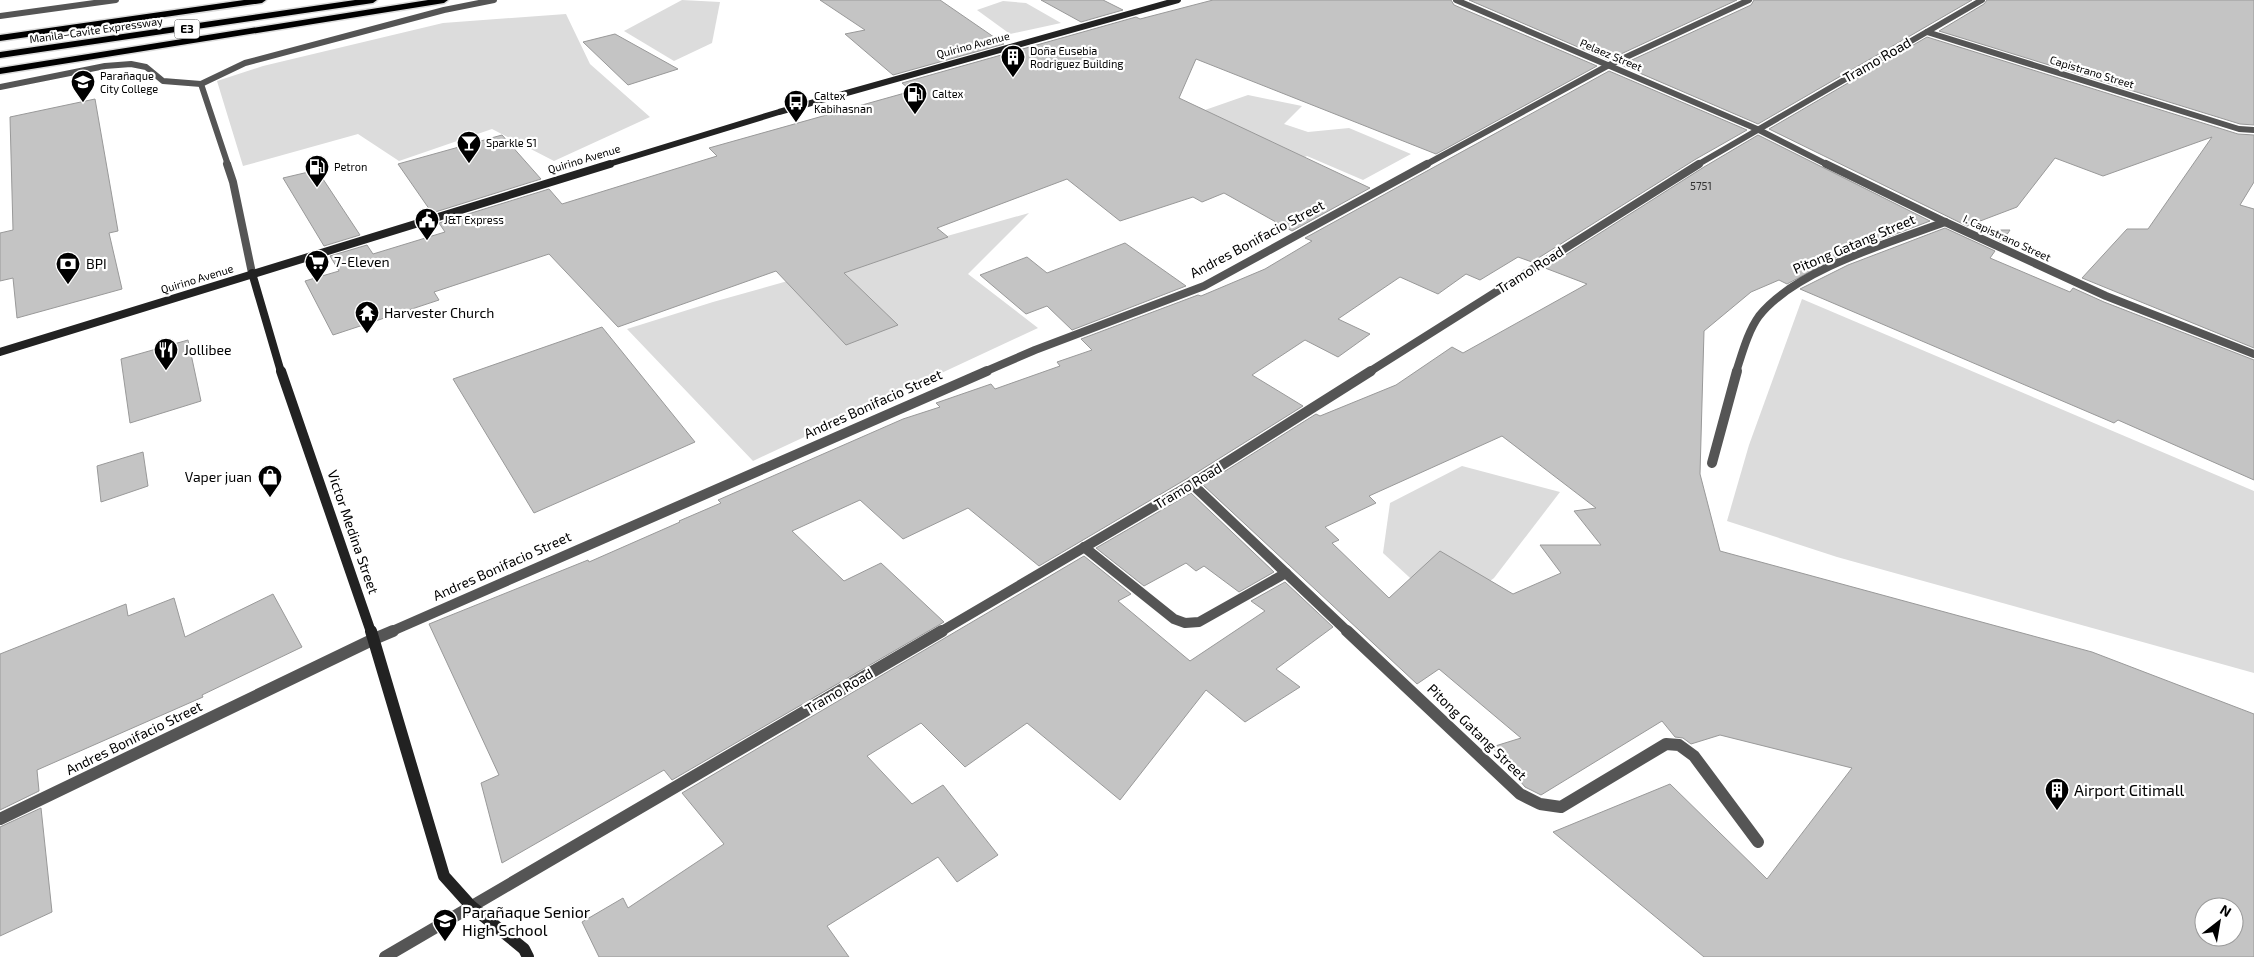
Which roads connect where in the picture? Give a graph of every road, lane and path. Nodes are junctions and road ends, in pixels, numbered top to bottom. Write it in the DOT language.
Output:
graph roads {
  1 [pos="116,0"];
  2 [pos="262,0"];
  3 [pos="373,0"];
  4 [pos="444,0"];
  5 [pos="494,0"];
  6 [pos="1178,0"];
  7 [pos="1456,0"];
  8 [pos="1749,0"];
  9 [pos="1982,0"];
  10 [pos="0,16"];
  11 [pos="1927,32"];
  12 [pos="0,38"];
  13 [pos="0,55"];
  14 [pos="1609,65"];
  15 [pos="0,70"];
  16 [pos="201,84"];
  17 [pos="0,87"];
  18 [pos="1757,129"];
  19 [pos="2252,130"];
  20 [pos="1945,222"];
  21 [pos="252,273"];
  22 [pos="0,352"];
  23 [pos="2254,354"];
  24 [pos="1712,463"];
  25 [pos="1192,484"];
  26 [pos="1084,547"];
  27 [pos="1286,572"];
  28 [pos="374,639"];
  29 [pos="0,819"];
  30 [pos="1758,842"];
  31 [pos="472,907"];
  32 [pos="385,957"];
  33 [pos="528,957"];
  1 -- 10 [label="street"];
  2 -- 12 [label="highway, Manila–Cavite Expressway / E3"];
  3 -- 13 [label="highway, Manila–Cavite Expressway / E3"];
  4 -- 15 [label="highway"];
  5 -- 16 [label="street"];
  6 -- 21 [label="main road, Quirino Avenue"];
  7 -- 14 [label="street, Pelaez Street"];
  8 -- 14 [label="street, Andres Bonifacio Street"];
  9 -- 11 [label="street, Tramo Road"];
  11 -- 18 [label="street, Tramo Road"];
  11 -- 19 [label="street, Capistrano Street"];
  14 -- 18 [label="street, Pelaez Street"];
  14 -- 28 [label="street, Andres Bonifacio Street"];
  16 -- 17 [label="street"];
  16 -- 21 [label="street, Victor Medina Street"];
  18 -- 20 [label="street, I. Capistrano Street"];
  18 -- 25 [label="street, Tramo Road"];
  20 -- 23 [label="street, I. Capistrano Street"];
  20 -- 24 [label="street, Pitong Gatang Street"];
  21 -- 22 [label="main road, Quirino Avenue"];
  21 -- 28 [label="main road, Victor Medina Street"];
  25 -- 26 [label="street, Tramo Road"];
  25 -- 27 [label="street, Pitong Gatang Street"];
  26 -- 27 [label="street"];
  26 -- 31 [label="street, Tramo Road"];
  27 -- 30 [label="street, Pitong Gatang Street"];
  28 -- 29 [label="street, Andres Bonifacio Street"];
  28 -- 31 [label="main road, Victor Medina Street"];
  31 -- 32 [label="street, Tramo Road"];
  31 -- 33 [label="main road, Victor Medina Street"];
}
